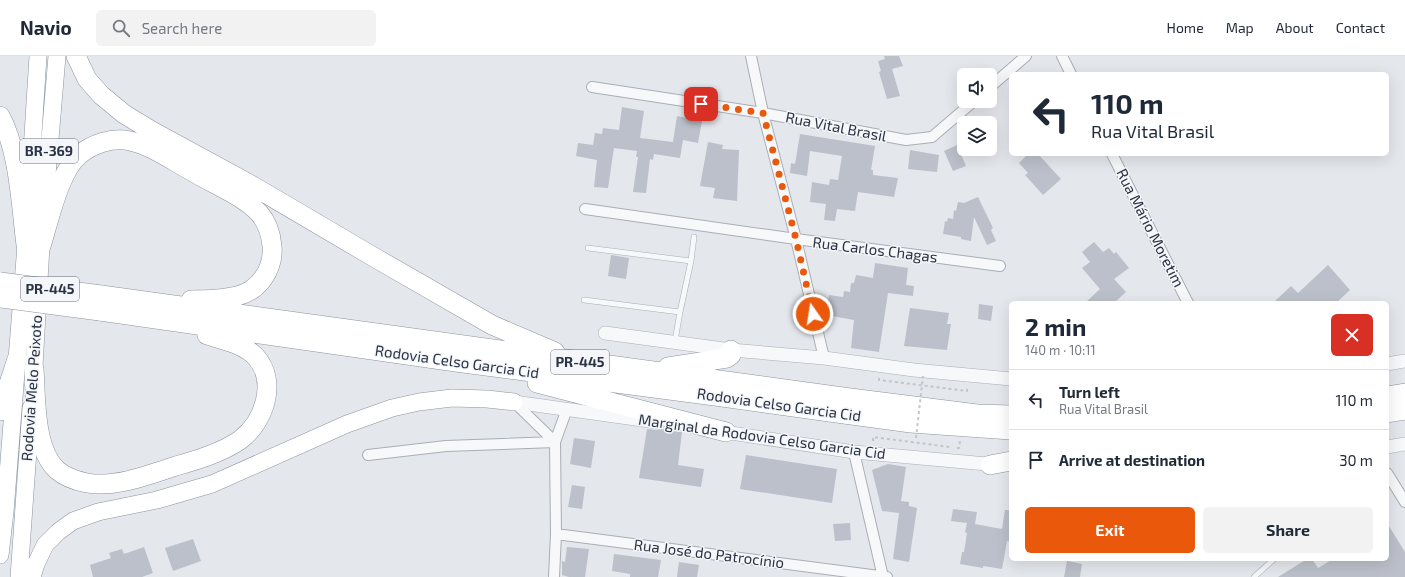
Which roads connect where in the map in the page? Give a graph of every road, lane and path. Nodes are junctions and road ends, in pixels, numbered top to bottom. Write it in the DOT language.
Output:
graph roads {
  1 [pos="38,56"];
  2 [pos="57,56"];
  3 [pos="76,56"];
  4 [pos="751,56"];
  5 [pos="1026,56"];
  6 [pos="1062,56"];
  7 [pos="1070,72"];
  8 [pos="997,81"];
  9 [pos="592,87"];
  10 [pos="966,108"];
  11 [pos="763,113"];
  12 [pos="0,116"];
  13 [pos="1113,156"];
  14 [pos="585,209"];
  15 [pos="694,238"];
  16 [pos="796,239"];
  17 [pos="34,246"];
  18 [pos="588,248"];
  19 [pos="691,261"];
  20 [pos="1000,266"];
  21 [pos="0,282"];
  22 [pos="0,298"];
  23 [pos="584,300"];
  24 [pos="1187,301"];
  25 [pos="100,303"];
  26 [pos="149,310"];
  27 [pos="680,312"];
  28 [pos="605,333"];
  29 [pos="675,343"];
  30 [pos="731,350"];
  31 [pos="824,358"];
  32 [pos="16,359"];
  33 [pos="1405,361"];
  34 [pos="456,362"];
  35 [pos="578,362"];
  36 [pos="1389,364"];
  37 [pos="34,369"];
  38 [pos="648,371"];
  39 [pos="924,376"];
  40 [pos="1009,379"];
  41 [pos="1405,393"];
  42 [pos="1389,396"];
  43 [pos="514,402"];
  44 [pos="568,409"];
  45 [pos="1405,410"];
  46 [pos="0,411"];
  47 [pos="1389,413"];
  48 [pos="1009,415"];
  49 [pos="1009,430"];
  50 [pos="726,432"];
  51 [pos="916,438"];
  52 [pos="555,442"];
  53 [pos="1405,444"];
  54 [pos="1389,447"];
  55 [pos="854,452"];
  56 [pos="368,455"];
  57 [pos="1009,461"];
  58 [pos="990,464"];
  59 [pos="1009,466"];
  60 [pos="1389,476"];
  61 [pos="1405,502"];
  62 [pos="556,534"];
  63 [pos="0,555"];
  64 [pos="1272,561"];
  65 [pos="19,577"];
  66 [pos="32,577"];
  67 [pos="554,577"];
  68 [pos="884,577"];
  69 [pos="1254,577"];
  1 -- 17 [label="highway, Rodovia Melo Peixoto / BR-369"];
  2 -- 17 [label="highway, Rodovia Melo Peixoto / BR-369"];
  3 -- 35 [label="highway"];
  4 -- 11 [label="street"];
  5 -- 8 [label="street"];
  6 -- 7 [label="street"];
  9 -- 11 [label="street, Rua Vital Brasil"];
  10 -- 11 [label="street, Rua Vital Brasil"];
  11 -- 16 [label="street"];
  12 -- 17 [label="highway"];
  13 -- 24 [label="street, Rua Mário Moretim"];
  14 -- 16 [label="street, Rua Carlos Chagas"];
  15 -- 19 [label="lane"];
  16 -- 20 [label="street, Rua Carlos Chagas"];
  16 -- 31 [label="street"];
  17 -- 26 [label="highway"];
  17 -- 32 [label="highway, Rodovia Melo Peixoto / BR-369"];
  17 -- 37 [label="highway, Rodovia Melo Peixoto / BR-369"];
  18 -- 19 [label="lane"];
  19 -- 27 [label="lane"];
  21 -- 25 [label="highway, Rodovia Celso Garcia Cid / PR-445, bridge"];
  22 -- 25 [label="highway, Rodovia Celso Garcia Cid / PR-445, bridge"];
  23 -- 27 [label="lane"];
  25 -- 26 [label="highway, Rodovia Celso Garcia Cid / PR-445"];
  26 -- 34 [label="highway, Rodovia Celso Garcia Cid / PR-445"];
  26 -- 35 [label="highway, Rodovia Celso Garcia Cid / PR-445"];
  26 -- 37 [label="highway"];
  27 -- 29 [label="lane"];
  28 -- 29 [label="street"];
  29 -- 30 [label="street"];
  30 -- 31 [label="street"];
  30 -- 38 [label="highway"];
  31 -- 40 [label="street"];
  32 -- 46 [label="highway"];
  32 -- 63 [label="highway, Rodovia Melo Peixoto / BR-369"];
  33 -- 36 [label="street"];
  34 -- 49 [label="highway, Rodovia Celso Garcia Cid / PR-445"];
  34 -- 50 [label="highway"];
  35 -- 38 [label="highway, Rodovia Celso Garcia Cid / PR-445"];
  37 -- 65 [label="highway, Rodovia Melo Peixoto / BR-369"];
  38 -- 48 [label="highway, Rodovia Celso Garcia Cid / PR-445"];
  39 -- 51 [label="path, bridge"];
  41 -- 42 [label="highway"];
  43 -- 44 [label="street, Marginal da Rodovia Celso Garcia Cid"];
  43 -- 52 [label="street"];
  43 -- 66 [label="highway"];
  44 -- 50 [label="street, Marginal da Rodovia Celso Garcia Cid"];
  44 -- 52 [label="street"];
  45 -- 47 [label="highway"];
  50 -- 55 [label="street, Marginal da Rodovia Celso Garcia Cid"];
  52 -- 56 [label="street"];
  52 -- 62 [label="street"];
  53 -- 54 [label="street"];
  55 -- 58 [label="street, Marginal da Rodovia Celso Garcia Cid"];
  55 -- 68 [label="street"];
  57 -- 58 [label="highway"];
  58 -- 59 [label="street, Marginal da Rodovia Celso Garcia Cid"];
  60 -- 61 [label="street"];
  62 -- 67 [label="street"];
  62 -- 68 [label="street, Rua José do Patrocínio"];
  64 -- 69 [label="lane"];
}
